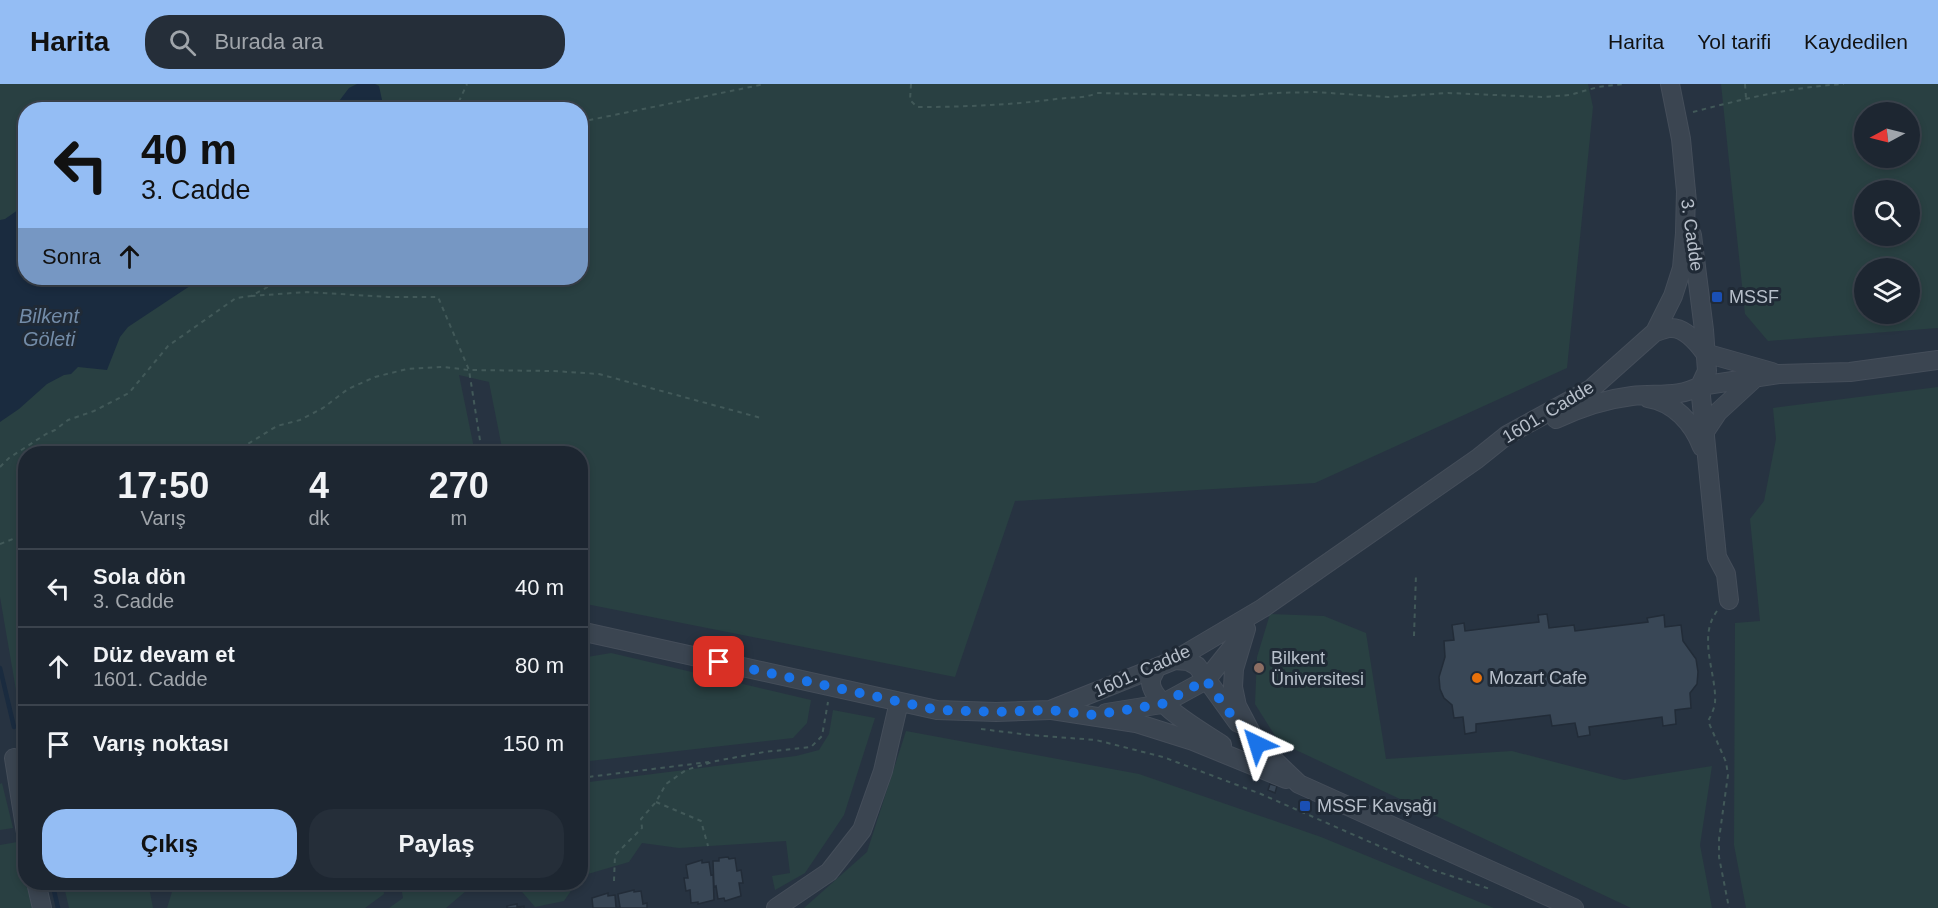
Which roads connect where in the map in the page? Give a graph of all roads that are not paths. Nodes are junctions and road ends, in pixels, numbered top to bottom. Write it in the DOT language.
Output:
graph roads {
  1 [pos="1670,84"];
  2 [pos="1686,190"];
  3 [pos="1655,332"];
  4 [pos="1705,352"];
  5 [pos="1938,360"];
  6 [pos="1618,364"];
  7 [pos="1779,374"];
  8 [pos="1755,378"];
  9 [pos="1700,386"];
  10 [pos="1632,396"];
  11 [pos="1704,433"];
  12 [pos="1477,459"];
  13 [pos="1707,460"];
  14 [pos="1729,600"];
  15 [pos="1263,608"];
  16 [pos="1246,629"];
  17 [pos="588,633"];
  18 [pos="1175,660"];
  19 [pos="1156,668"];
  20 [pos="1206,680"];
  21 [pos="899,702"];
  22 [pos="1162,704"];
  23 [pos="1050,710"];
  24 [pos="1094,715"];
  25 [pos="1257,744"];
  26 [pos="13,759"];
  27 [pos="1251,764"];
  28 [pos="1299,784"];
  29 [pos="18,789"];
  30 [pos="38,890"];
  31 [pos="42,908"];
  32 [pos="776,908"];
  33 [pos="1574,908"];
  1 -- 2 [label="street"];
  2 -- 3 [label="street, 3. Cadde"];
  2 -- 4 [label="street, 3. Cadde"];
  3 -- 4 [label="street"];
  3 -- 6 [label="street, 3. Cadde"];
  4 -- 7 [label="street"];
  4 -- 9 [label="street, 3. Cadde"];
  5 -- 7 [label="street"];
  6 -- 10 [label="street"];
  6 -- 12 [label="street, 1601. Cadde"];
  7 -- 8 [label="street"];
  8 -- 9 [label="street"];
  8 -- 11 [label="street"];
  9 -- 10 [label="street"];
  9 -- 11 [label="street, 3. Cadde"];
  10 -- 12 [label="street, 1601. Cadde"];
  10 -- 13 [label="street, 3. Cadde"];
  11 -- 13 [label="street, 3. Cadde"];
  12 -- 15 [label="street, 1601. Cadde"];
  13 -- 14 [label="street, 3. Cadde"];
  15 -- 16 [label="street"];
  15 -- 18 [label="street, 1601. Cadde"];
  16 -- 20 [label="street"];
  16 -- 25 [label="street"];
  17 -- 21 [label="street, 1601. Cadde"];
  18 -- 19 [label="street, 1601. Cadde"];
  18 -- 20 [label="street"];
  19 -- 22 [label="street"];
  19 -- 23 [label="street, 1601. Cadde"];
  20 -- 22 [label="street"];
  20 -- 25 [label="street"];
  21 -- 23 [label="street, 1601. Cadde"];
  21 -- 32 [label="street"];
  22 -- 24 [label="street"];
  22 -- 27 [label="street"];
  23 -- 24 [label="street"];
  24 -- 27 [label="street"];
  25 -- 28 [label="street"];
  26 -- 29 [label="street"];
  27 -- 28 [label="street"];
  28 -- 33 [label="street"];
  30 -- 31 [label="street"];
}
